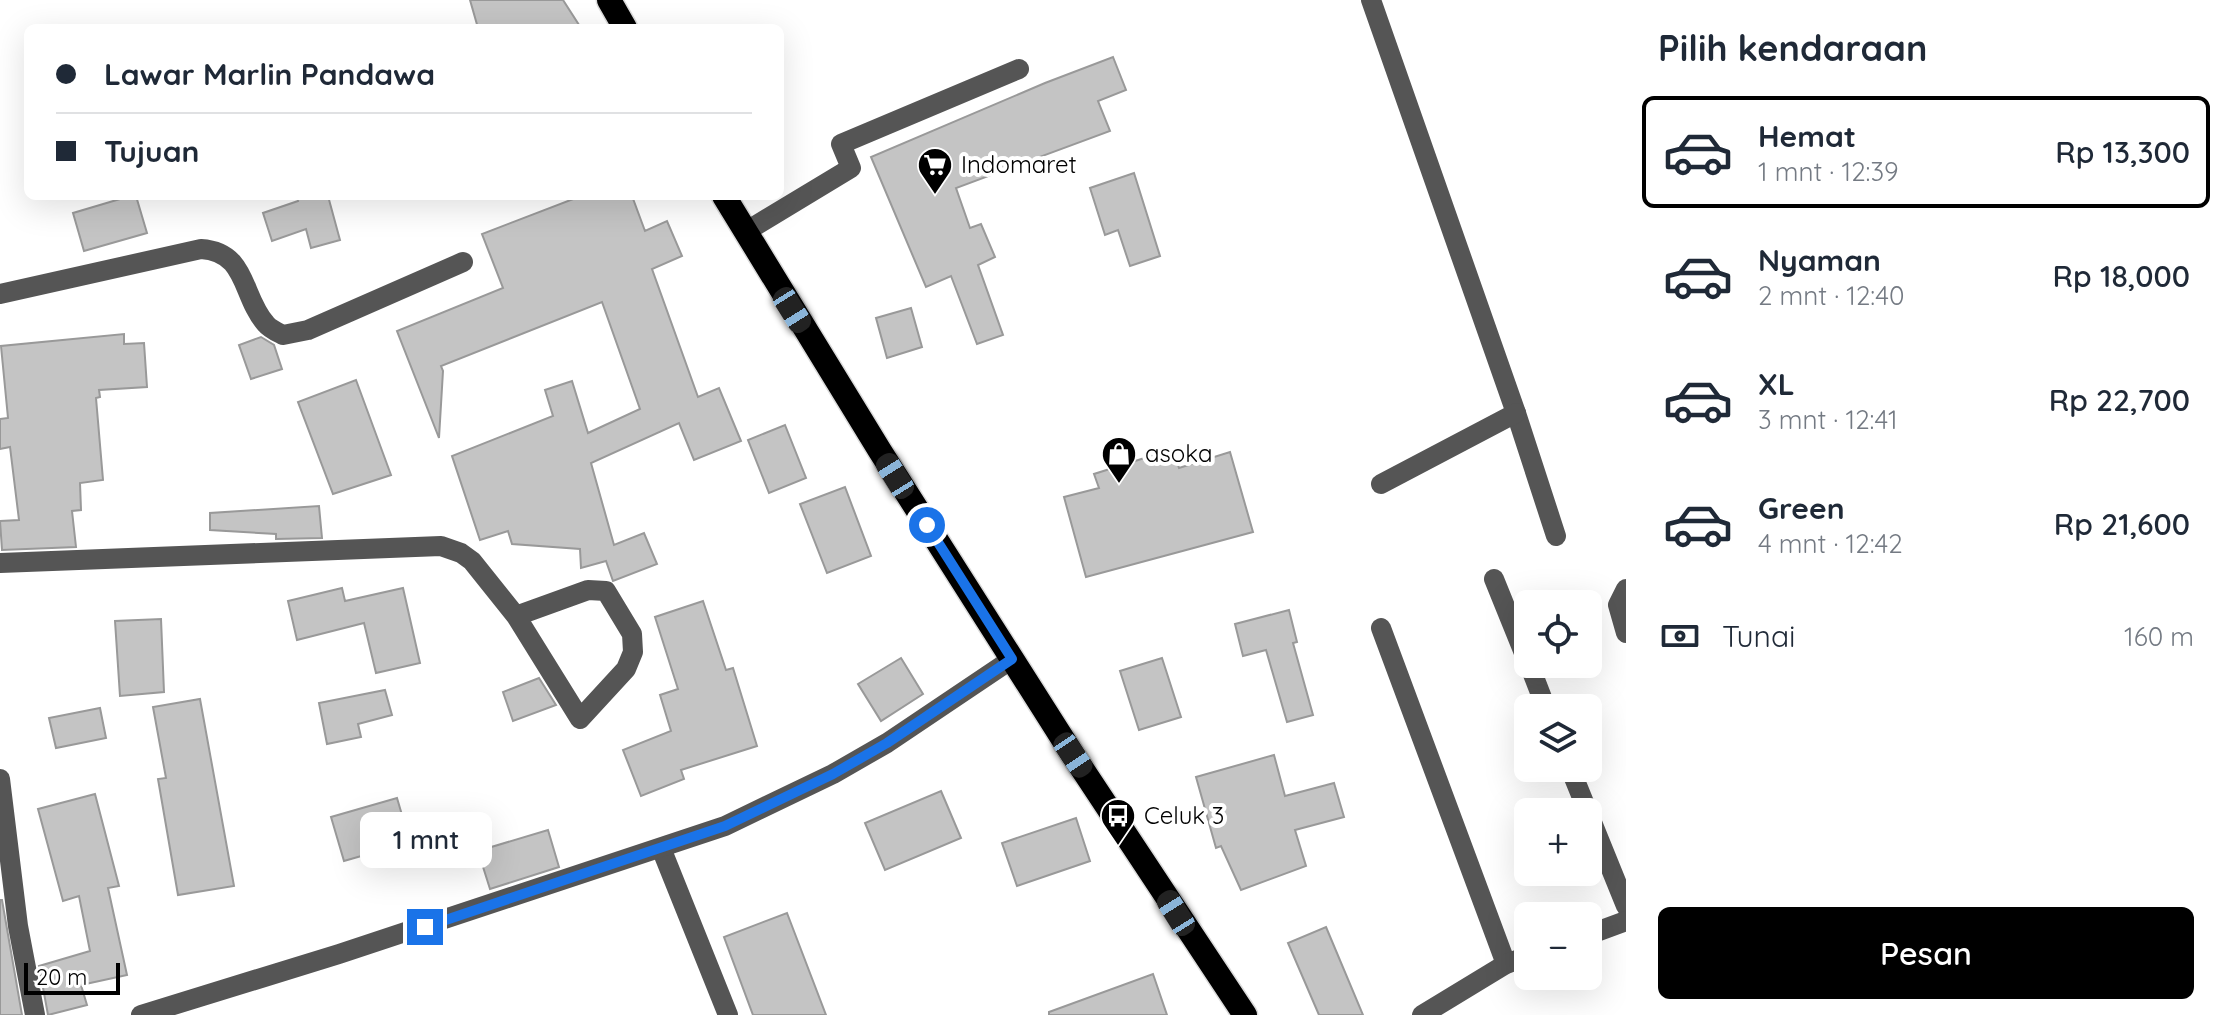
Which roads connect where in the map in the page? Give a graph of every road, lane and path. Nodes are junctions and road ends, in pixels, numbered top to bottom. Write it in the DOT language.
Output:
graph roads {
  1 [pos="609,0"];
  2 [pos="1371,0"];
  3 [pos="623,24"];
  4 [pos="1019,69"];
  5 [pos="726,200"];
  6 [pos="745,232"];
  7 [pos="463,262"];
  8 [pos="0,294"];
  9 [pos="1516,413"];
  10 [pos="1381,484"];
  11 [pos="1556,536"];
  12 [pos="0,563"];
  13 [pos="1494,579"];
  14 [pos="1626,589"];
  15 [pos="516,616"];
  16 [pos="1381,628"];
  17 [pos="1514,628"];
  18 [pos="1626,633"];
  19 [pos="1012,659"];
  20 [pos="0,779"];
  21 [pos="1576,782"];
  22 [pos="661,848"];
  23 [pos="1626,906"];
  24 [pos="1626,921"];
  25 [pos="1602,930"];
  26 [pos="1514,961"];
  27 [pos="1506,964"];
  28 [pos="35,1015"];
  29 [pos="141,1015"];
  30 [pos="728,1015"];
  31 [pos="1245,1015"];
  32 [pos="1422,1015"];
  1 -- 3 [label="highway"];
  2 -- 9 [label="street"];
  4 -- 6 [label="street"];
  5 -- 6 [label="highway"];
  6 -- 19 [label="highway"];
  7 -- 8 [label="street"];
  9 -- 10 [label="street"];
  9 -- 11 [label="street"];
  12 -- 15 [label="street"];
  13 -- 17 [label="street"];
  14 -- 18 [label="street"];
  15 -- 15 [label="street"];
  16 -- 27 [label="street"];
  19 -- 22 [label="street"];
  19 -- 31 [label="highway"];
  20 -- 28 [label="street"];
  21 -- 23 [label="street"];
  22 -- 29 [label="street"];
  22 -- 30 [label="street"];
  24 -- 25 [label="street"];
  26 -- 27 [label="street"];
  27 -- 32 [label="street"];
}
